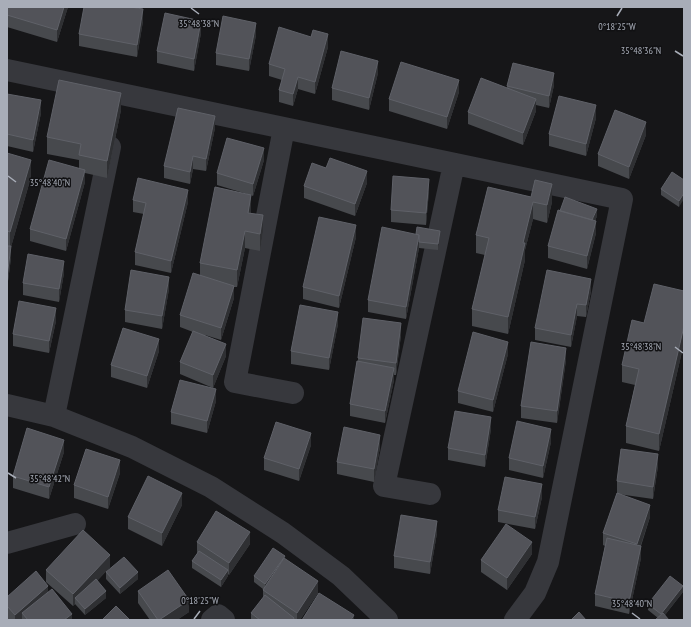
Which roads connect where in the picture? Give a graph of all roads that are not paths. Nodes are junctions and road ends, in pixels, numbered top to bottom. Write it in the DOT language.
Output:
graph roads {
  1 [pos="7,70"];
  2 [pos="121,94"];
  3 [pos="284,128"];
  4 [pos="454,164"];
  5 [pos="293,393"];
  6 [pos="7,404"];
  7 [pos="54,416"];
  8 [pos="430,494"];
  9 [pos="75,524"];
  10 [pos="7,543"];
  11 [pos="212,620"];
  12 [pos="224,620"];
  13 [pos="387,620"];
  14 [pos="515,620"];
  1 -- 2 [label="street"];
  2 -- 3 [label="street"];
  2 -- 7 [label="street"];
  3 -- 4 [label="street"];
  3 -- 5 [label="street"];
  4 -- 8 [label="street"];
  4 -- 14 [label="street"];
  6 -- 7 [label="street"];
  7 -- 13 [label="street"];
  9 -- 10 [label="street"];
  11 -- 12 [label="street"];
}
